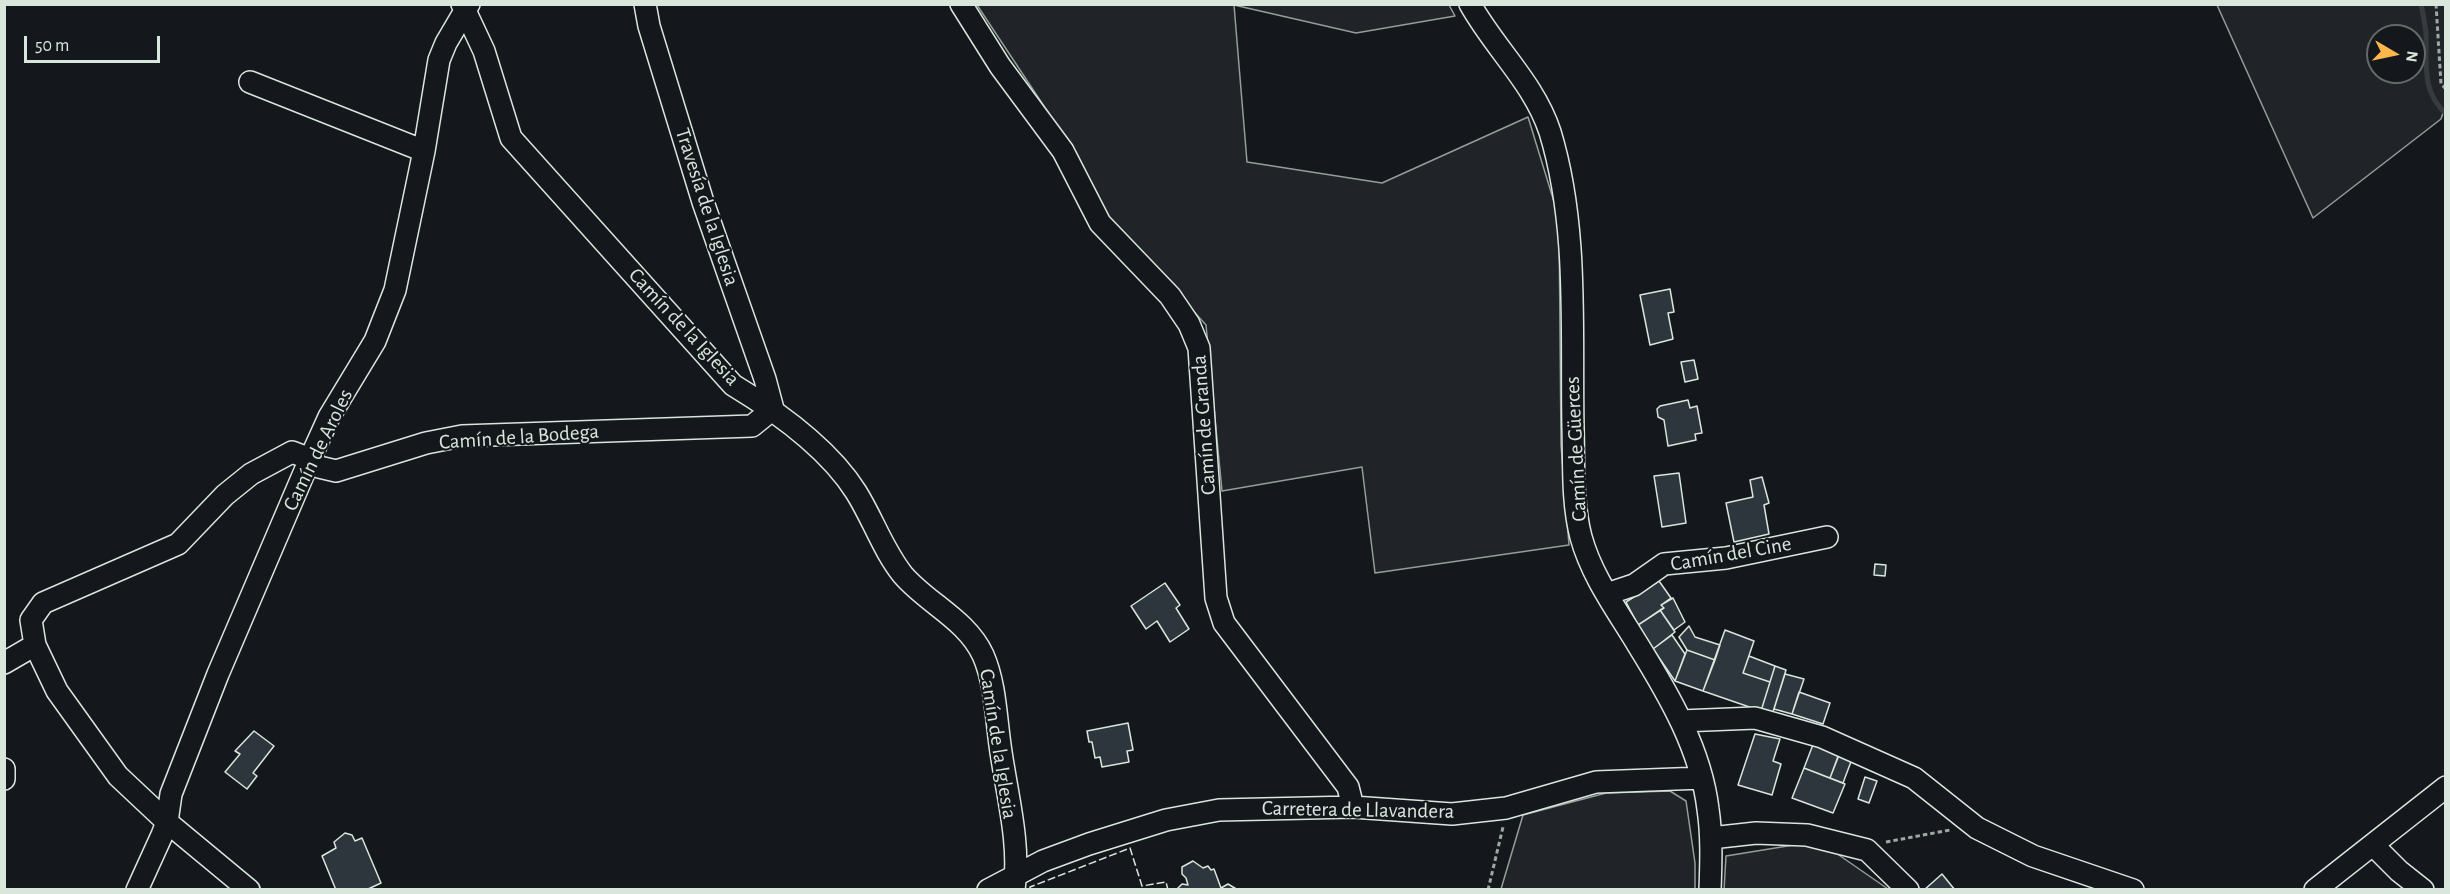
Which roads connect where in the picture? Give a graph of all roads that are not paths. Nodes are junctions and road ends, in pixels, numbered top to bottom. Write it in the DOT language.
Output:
graph roads {
  1 [pos="645,4"];
  2 [pos="961,4"];
  3 [pos="1470,4"];
  4 [pos="465,7"];
  5 [pos="250,82"];
  6 [pos="424,151"];
  7 [pos="773,409"];
  8 [pos="310,459"];
  9 [pos="1827,537"];
  10 [pos="1606,594"];
  11 [pos="36,645"];
  12 [pos="4,663"];
  13 [pos="1681,721"];
  14 [pos="1702,778"];
  15 [pos="2445,787"];
  16 [pos="1353,807"];
  17 [pos="167,822"];
  18 [pos="1711,838"];
  19 [pos="2373,845"];
  20 [pos="1015,882"];
  21 [pos="137,890"];
  22 [pos="249,890"];
  23 [pos="988,890"];
  24 [pos="1710,890"];
  25 [pos="1908,890"];
  26 [pos="2133,890"];
  27 [pos="2315,890"];
  28 [pos="2423,890"];
  1 -- 7 [label="street, Travesía de la Iglesia"];
  2 -- 16 [label="street, Camín de Granda"];
  3 -- 10 [label="street, Camín de Güerces"];
  4 -- 6 [label="street, Camín de Aroles"];
  4 -- 7 [label="street, Camín de la Iglesia"];
  5 -- 6 [label="street"];
  6 -- 8 [label="street, Camín de Aroles"];
  7 -- 8 [label="street, Camín de la Bodega"];
  7 -- 20 [label="street, Camín de la Iglesia"];
  8 -- 11 [label="street, Camín de la Bodega"];
  8 -- 17 [label="street, Camín de Aroles"];
  9 -- 10 [label="street, Camín del Cine"];
  10 -- 13 [label="street, Camín de Güerces"];
  11 -- 12 [label="street"];
  11 -- 17 [label="street, Camín de la Bodega"];
  13 -- 14 [label="street, Camín de Güerces"];
  13 -- 26 [label="street"];
  14 -- 16 [label="street, Carretera de Llavandera"];
  14 -- 18 [label="street, Camín de Güerces"];
  15 -- 19 [label="street"];
  16 -- 20 [label="street, Carretera de Llavandera"];
  17 -- 21 [label="street, Camín de Aroles"];
  17 -- 22 [label="street, Camín de la Bodega"];
  18 -- 24 [label="street, Camín de Güerces"];
  18 -- 25 [label="street"];
  19 -- 27 [label="street"];
  19 -- 28 [label="street"];
  20 -- 23 [label="street, Carretera de Llavandera"];
}
